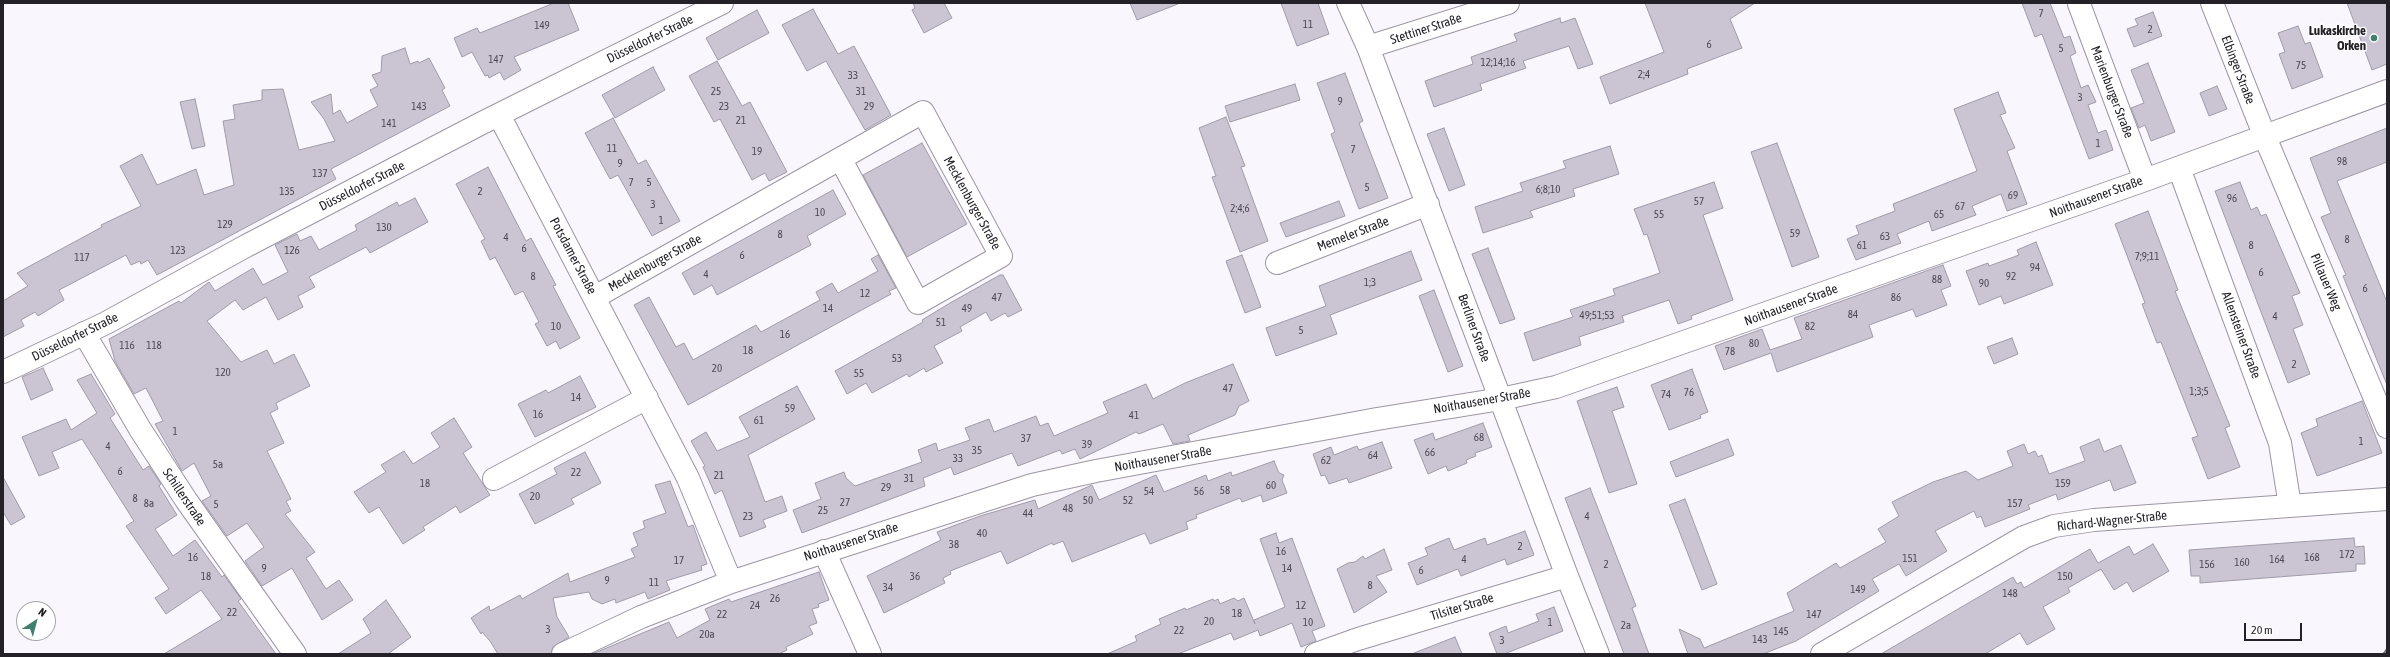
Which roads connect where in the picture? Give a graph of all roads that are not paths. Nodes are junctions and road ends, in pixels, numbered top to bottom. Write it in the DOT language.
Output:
graph roads {
  1 [pos="722,3"];
  2 [pos="1348,3"];
  3 [pos="1508,3"];
  4 [pos="2212,3"];
  5 [pos="2078,4"];
  6 [pos="1368,47"];
  7 [pos="2387,91"];
  8 [pos="499,115"];
  9 [pos="2265,137"];
  10 [pos="841,160"];
  11 [pos="2179,168"];
  12 [pos="2144,180"];
  13 [pos="1428,204"];
  14 [pos="1277,263"];
  15 [pos="595,297"];
  16 [pos="84,333"];
  17 [pos="3,372"];
  18 [pos="648,398"];
  19 [pos="1501,399"];
  20 [pos="2387,427"];
  21 [pos="494,479"];
  22 [pos="2387,499"];
  23 [pos="2290,506"];
  24 [pos="824,551"];
  25 [pos="1567,576"];
  26 [pos="732,582"];
  27 [pos="568,653"];
  28 [pos="295,654"];
  29 [pos="870,654"];
  30 [pos="1316,654"];
  31 [pos="1598,654"];
  32 [pos="1822,654"];
  1 -- 8 [label="street, Düsseldorfer Straße"];
  2 -- 6 [label="street, Berliner Straße"];
  3 -- 6 [label="street, Stettiner Straße"];
  4 -- 9 [label="street, Elbinger Straße"];
  5 -- 12 [label="street, Marienburger Straße"];
  6 -- 13 [label="street, Berliner Straße"];
  7 -- 9 [label="street, Noithausener Straße"];
  8 -- 15 [label="street, Potsdamer Straße"];
  8 -- 16 [label="street, Düsseldorfer Straße"];
  9 -- 11 [label="street, Noithausener Straße"];
  9 -- 20 [label="street, Pillauer Weg"];
  10 -- 10 [label="street, Mecklenburger Straße"];
  10 -- 15 [label="street, Mecklenburger Straße"];
  11 -- 12 [label="street, Noithausener Straße"];
  11 -- 23 [label="street, Allensteiner Straße"];
  12 -- 19 [label="street, Noithausener Straße"];
  13 -- 14 [label="street, Memeler Straße"];
  13 -- 19 [label="street, Berliner Straße"];
  15 -- 18 [label="street, Potsdamer Straße"];
  16 -- 17 [label="street, Düsseldorfer Straße"];
  16 -- 28 [label="street, Schillerstraße"];
  18 -- 21 [label="street"];
  18 -- 26 [label="street, Potsdamer Straße"];
  19 -- 24 [label="street, Noithausener Straße"];
  19 -- 25 [label="street, Berliner Straße"];
  22 -- 23 [label="street, Richard-Wagner-Straße"];
  23 -- 32 [label="street, Richard-Wagner-Straße"];
  24 -- 26 [label="street, Noithausener Straße"];
  24 -- 29 [label="street"];
  25 -- 30 [label="street, Tilsiter Straße"];
  25 -- 31 [label="street, Berliner Straße"];
  26 -- 27 [label="street, Noithausener Straße"];
}
